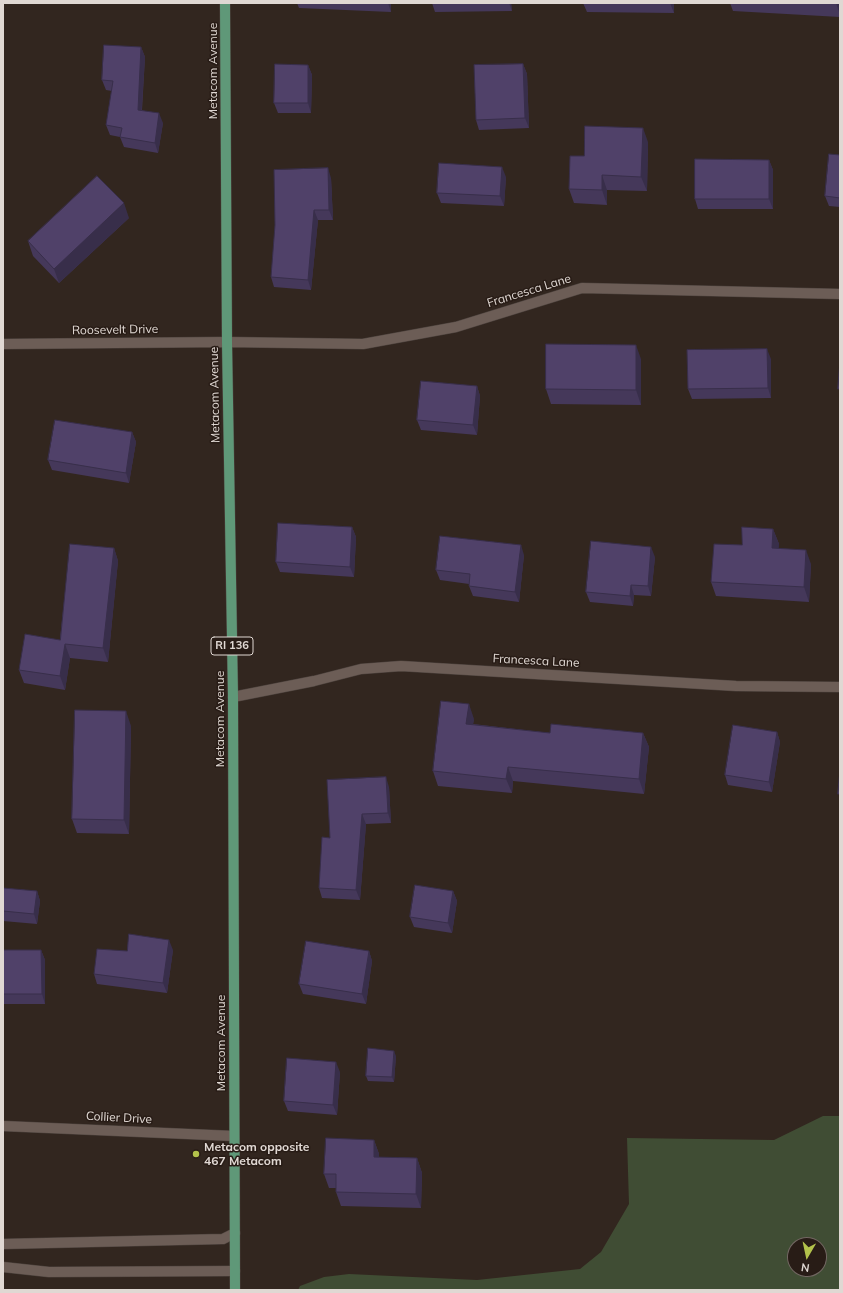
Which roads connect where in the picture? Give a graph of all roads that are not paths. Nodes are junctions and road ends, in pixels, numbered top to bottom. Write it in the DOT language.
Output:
graph roads {
  1 [pos="225,3"];
  2 [pos="840,294"];
  3 [pos="227,342"];
  4 [pos="3,344"];
  5 [pos="840,687"];
  6 [pos="233,697"];
  7 [pos="3,1126"];
  8 [pos="234,1136"];
  9 [pos="235,1233"];
  10 [pos="3,1244"];
  11 [pos="3,1267"];
  12 [pos="235,1271"];
  13 [pos="234,1290"];
  1 -- 3 [label="main road, Metacom Avenue / RI 136"];
  2 -- 3 [label="street, Francesca Lane"];
  3 -- 4 [label="street, Roosevelt Drive"];
  3 -- 6 [label="main road, Metacom Avenue / RI 136"];
  5 -- 6 [label="street, Francesca Lane"];
  6 -- 8 [label="main road, Metacom Avenue / RI 136"];
  7 -- 8 [label="street, Collier Drive"];
  8 -- 9 [label="main road, Metacom Avenue / RI 136"];
  9 -- 10 [label="street"];
  9 -- 12 [label="main road, Metacom Avenue / RI 136"];
  11 -- 12 [label="street"];
  12 -- 13 [label="main road, Metacom Avenue / RI 136"];
}
